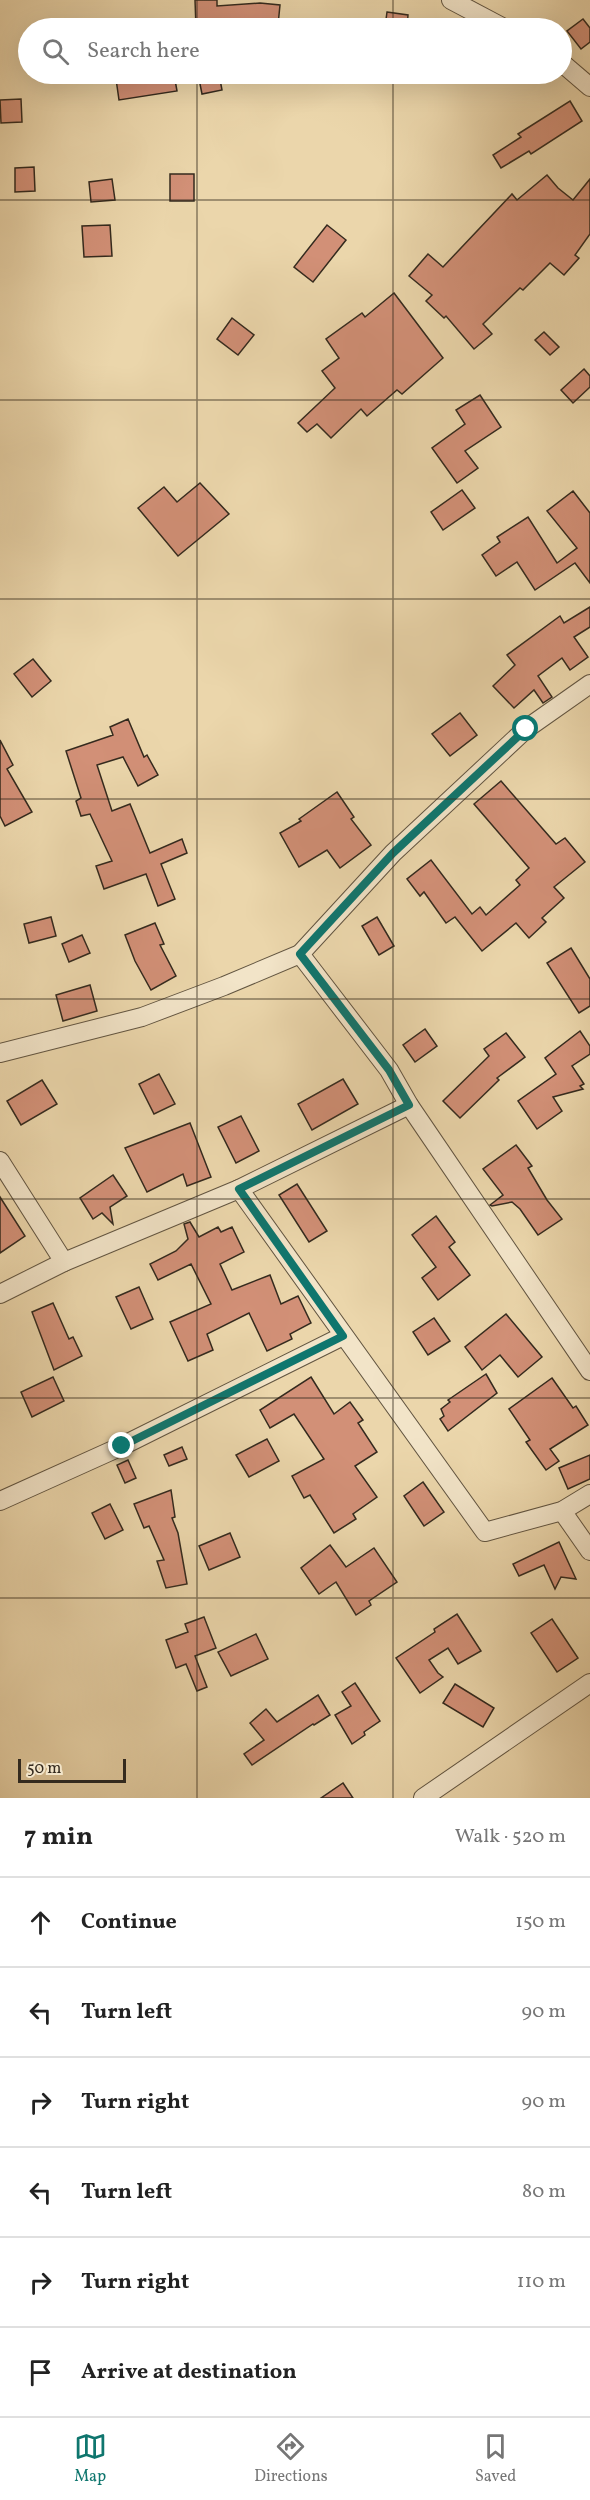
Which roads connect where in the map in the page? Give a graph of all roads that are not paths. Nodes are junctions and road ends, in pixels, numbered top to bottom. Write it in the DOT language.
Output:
graph roads {
  1 [pos="451,0"];
  2 [pos="485,18"];
  3 [pos="572,72"];
  4 [pos="590,87"];
  5 [pos="590,684"];
  6 [pos="300,954"];
  7 [pos="0,1053"];
  8 [pos="409,1105"];
  9 [pos="0,1161"];
  10 [pos="239,1189"];
  11 [pos="64,1262"];
  12 [pos="0,1294"];
  13 [pos="343,1336"];
  14 [pos="590,1371"];
  15 [pos="590,1494"];
  16 [pos="0,1501"];
  17 [pos="562,1511"];
  18 [pos="590,1551"];
  19 [pos="590,1683"];
  20 [pos="423,1798"];
  1 -- 2 [label="street"];
  3 -- 4 [label="street"];
  5 -- 6 [label="street"];
  6 -- 7 [label="street"];
  6 -- 8 [label="street"];
  8 -- 10 [label="street"];
  8 -- 14 [label="street"];
  9 -- 11 [label="street"];
  10 -- 11 [label="street"];
  10 -- 13 [label="street"];
  11 -- 12 [label="street"];
  13 -- 16 [label="street"];
  13 -- 17 [label="street"];
  15 -- 17 [label="street"];
  17 -- 18 [label="street"];
  19 -- 20 [label="street"];
}
